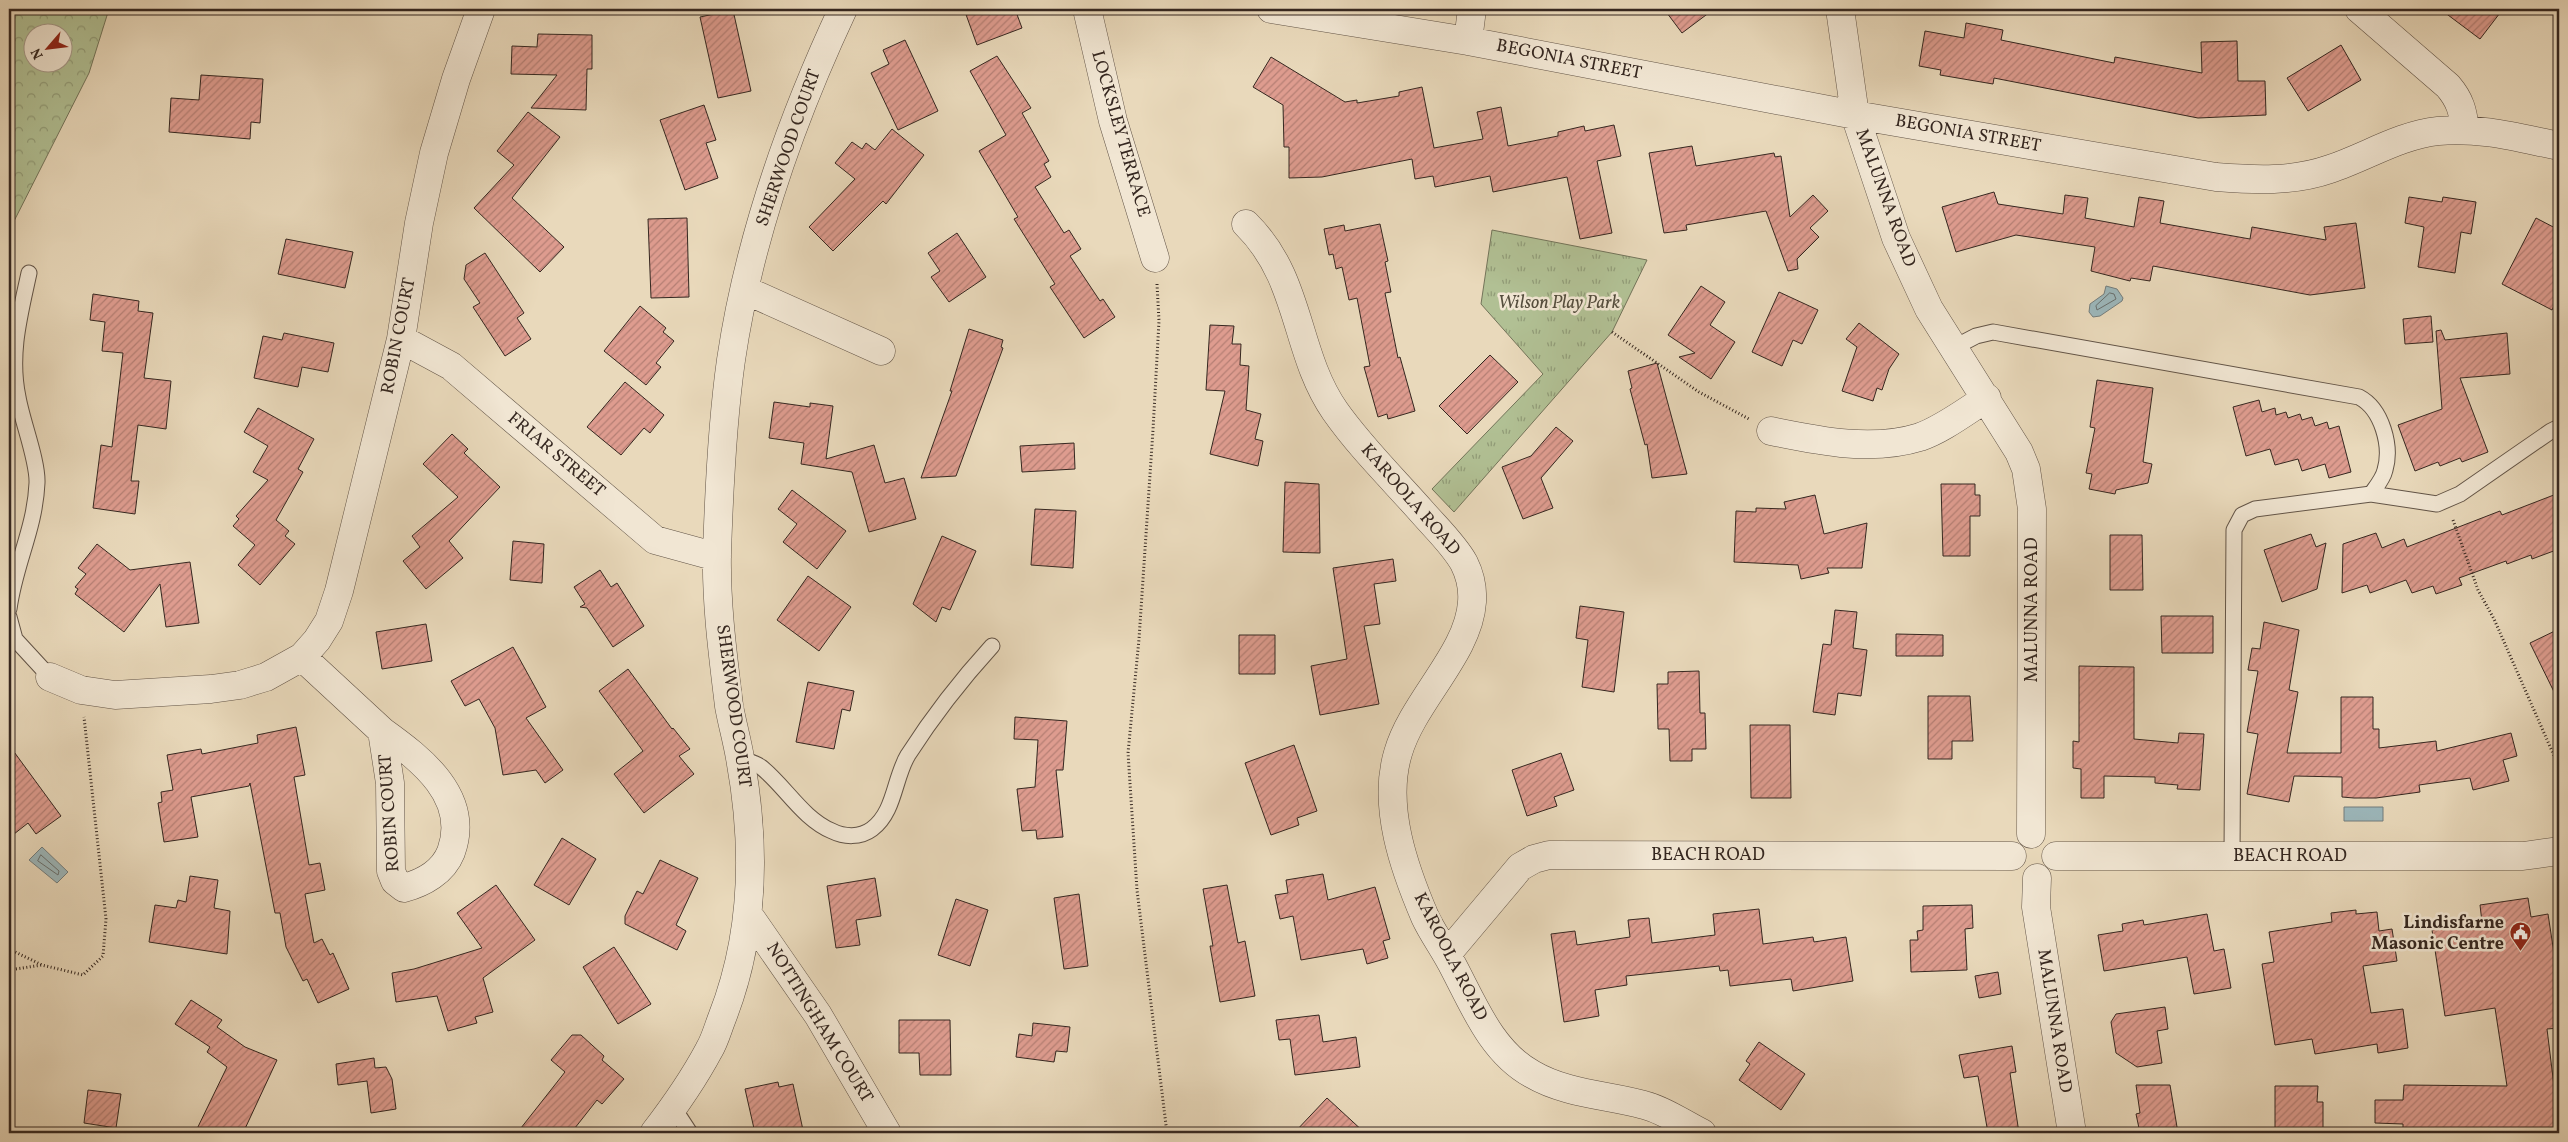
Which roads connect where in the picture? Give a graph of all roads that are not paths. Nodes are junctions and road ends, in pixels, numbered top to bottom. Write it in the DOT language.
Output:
graph roads {
  1 [pos="480,9"];
  2 [pos="843,9"];
  3 [pos="1087,9"];
  4 [pos="1271,9"];
  5 [pos="1472,9"];
  6 [pos="1840,9"];
  7 [pos="2359,9"];
  8 [pos="1468,41"];
  9 [pos="1855,115"];
  10 [pos="2464,130"];
  11 [pos="2559,146"];
  12 [pos="1246,224"];
  13 [pos="1155,258"];
  14 [pos="28,273"];
  15 [pos="745,290"];
  16 [pos="401,339"];
  17 [pos="1954,348"];
  18 [pos="881,351"];
  19 [pos="1986,398"];
  20 [pos="2559,427"];
  21 [pos="1771,431"];
  22 [pos="2371,494"];
  23 [pos="717,557"];
  24 [pos="9,609"];
  25 [pos="9,617"];
  26 [pos="992,646"];
  27 [pos="302,657"];
  28 [pos="50,677"];
  29 [pos="382,731"];
  30 [pos="740,758"];
  31 [pos="2032,834"];
  32 [pos="2559,851"];
  33 [pos="2012,856"];
  34 [pos="2056,856"];
  35 [pos="2232,856"];
  36 [pos="2523,856"];
  37 [pos="2559,871"];
  38 [pos="2037,878"];
  39 [pos="748,914"];
  40 [pos="1447,954"];
  41 [pos="674,1107"];
  42 [pos="654,1133"];
  43 [pos="690,1133"];
  44 [pos="887,1133"];
  45 [pos="1702,1133"];
  46 [pos="2072,1133"];
  1 -- 16 [label="street, ROBIN COURT"];
  2 -- 15 [label="street, SHERWOOD COURT"];
  3 -- 13 [label="street, LOCKSLEY TERRACE"];
  4 -- 8 [label="street, BEGONIA STREET"];
  5 -- 8 [label="street"];
  6 -- 9 [label="street, MALUNNA ROAD"];
  7 -- 10 [label="street"];
  8 -- 9 [label="street, BEGONIA STREET"];
  9 -- 10 [label="street, BEGONIA STREET"];
  9 -- 17 [label="street, MALUNNA ROAD"];
  10 -- 11 [label="street, BEGONIA STREET"];
  12 -- 40 [label="street, KAROOLA ROAD"];
  14 -- 24 [label="lane"];
  15 -- 18 [label="street"];
  15 -- 23 [label="street, SHERWOOD COURT"];
  16 -- 23 [label="street, FRIAR STREET"];
  16 -- 27 [label="street, ROBIN COURT"];
  17 -- 19 [label="street, MALUNNA ROAD"];
  17 -- 22 [label="lane"];
  19 -- 21 [label="street"];
  19 -- 31 [label="street, MALUNNA ROAD"];
  20 -- 22 [label="lane"];
  22 -- 35 [label="lane"];
  23 -- 30 [label="street, SHERWOOD COURT"];
  25 -- 28 [label="lane"];
  26 -- 30 [label="lane"];
  27 -- 28 [label="street, ROBIN COURT"];
  27 -- 29 [label="street, ROBIN COURT"];
  29 -- 29 [label="street, ROBIN COURT"];
  30 -- 39 [label="street, SHERWOOD COURT"];
  31 -- 33 [label="street"];
  31 -- 34 [label="street"];
  32 -- 36 [label="street, BEACH ROAD"];
  33 -- 38 [label="street"];
  33 -- 40 [label="street, BEACH ROAD"];
  34 -- 35 [label="street, BEACH ROAD"];
  34 -- 38 [label="street"];
  35 -- 36 [label="street, BEACH ROAD"];
  36 -- 37 [label="street, BEACH ROAD"];
  38 -- 46 [label="street, MALUNNA ROAD"];
  39 -- 41 [label="street, SHERWOOD COURT"];
  39 -- 44 [label="street, NOTTINGHAM COURT"];
  40 -- 45 [label="street, KAROOLA ROAD"];
  41 -- 42 [label="street, SHERWOOD COURT"];
  41 -- 43 [label="lane"];
}
